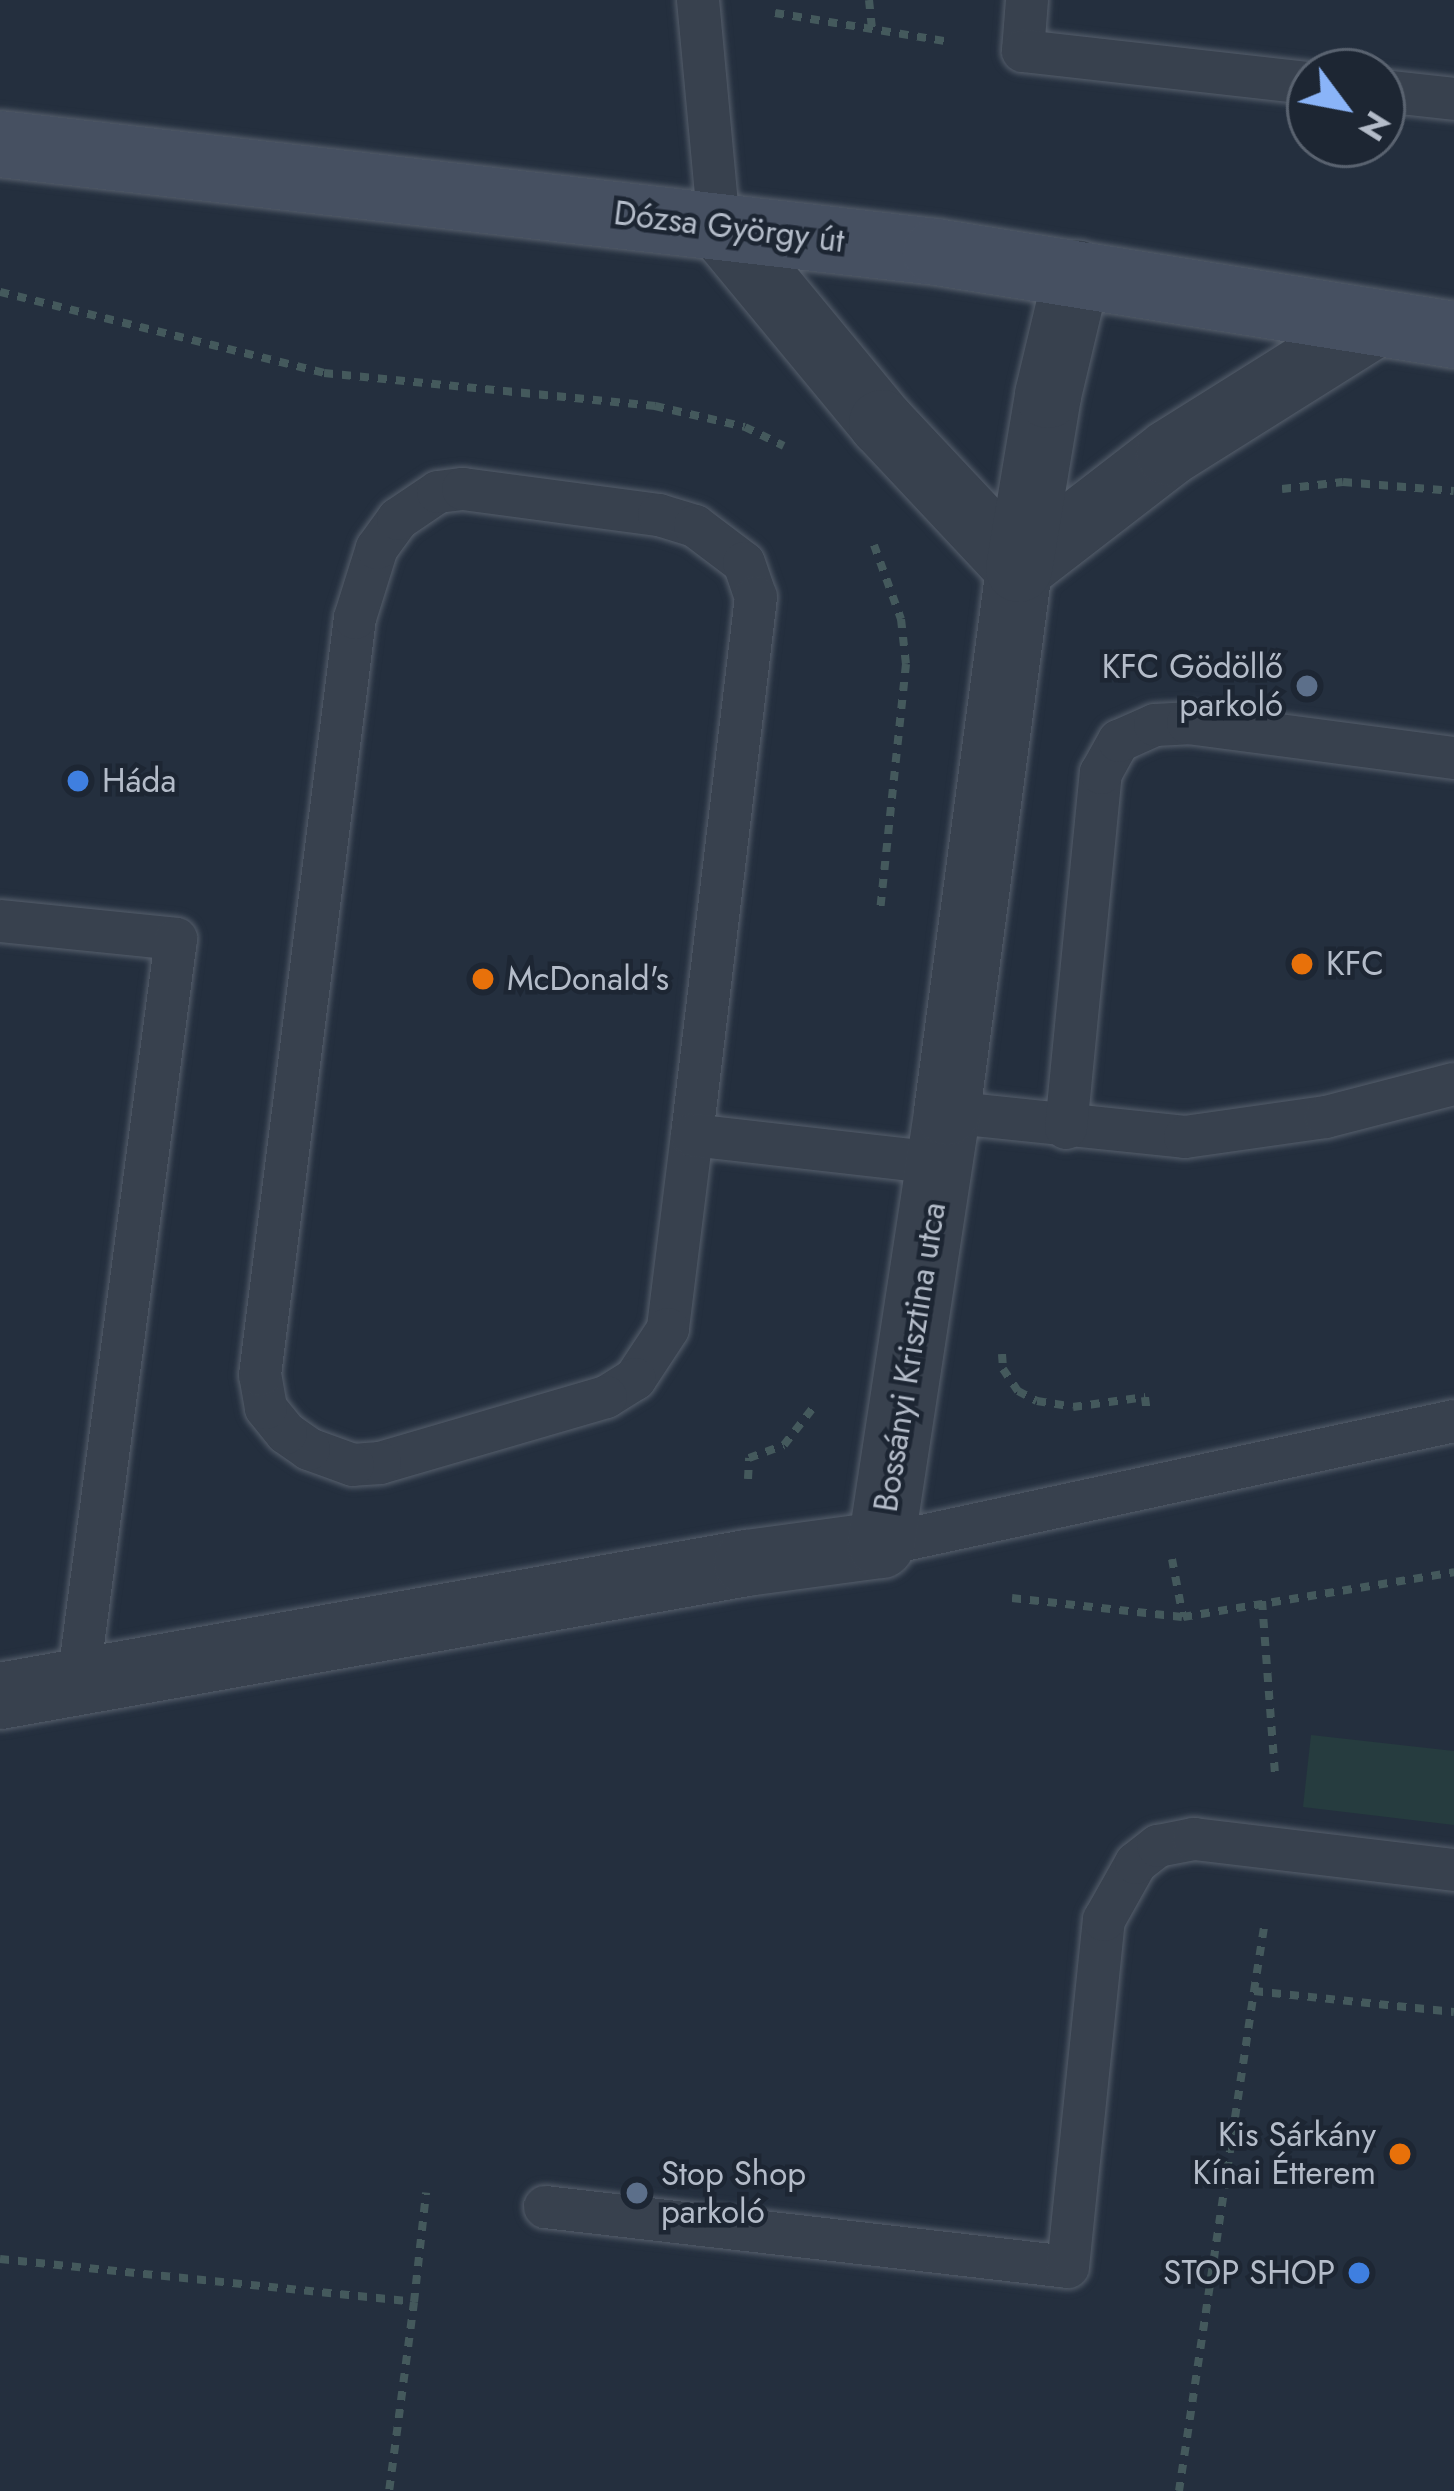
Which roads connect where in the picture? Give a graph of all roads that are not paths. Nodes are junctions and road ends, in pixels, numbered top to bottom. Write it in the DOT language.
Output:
graph roads {
  1 [pos="1027,0"];
  2 [pos="698,2"];
  3 [pos="1286,80"];
  4 [pos="1406,94"];
  5 [pos="1454,99"];
  6 [pos="13,134"];
  7 [pos="719,226"];
  8 [pos="1077,273"];
  9 [pos="1373,326"];
  10 [pos="1454,334"];
  11 [pos="1018,568"];
  12 [pos="1454,758"];
  13 [pos="0,921"];
  14 [pos="1454,1084"];
  15 [pos="1066,1128"];
  16 [pos="692,1136"];
  17 [pos="943,1137"];
  18 [pos="1454,1421"];
  19 [pos="881,1545"];
  20 [pos="78,1682"];
  21 [pos="0,1696"];
  22 [pos="1454,1870"];
  23 [pos="545,2207"];
  1 -- 3 [label="lane"];
  2 -- 7 [label="lane"];
  4 -- 5 [label="lane"];
  6 -- 7 [label="main road, Dózsa György út"];
  7 -- 8 [label="main road, Dózsa György út"];
  7 -- 11 [label="street"];
  8 -- 9 [label="main road, Dózsa György út"];
  8 -- 11 [label="street, Bossányi Krisztina utca"];
  9 -- 10 [label="main road, Dózsa György út"];
  9 -- 11 [label="street"];
  11 -- 17 [label="street, Bossányi Krisztina utca"];
  12 -- 15 [label="lane"];
  13 -- 20 [label="lane"];
  14 -- 15 [label="lane"];
  15 -- 17 [label="lane"];
  16 -- 16 [label="lane"];
  16 -- 17 [label="lane"];
  17 -- 19 [label="street, Bossányi Krisztina utca"];
  18 -- 19 [label="lane"];
  19 -- 20 [label="street, Bossányi Krisztina utca"];
  20 -- 21 [label="street, Bossányi Krisztina utca"];
  22 -- 23 [label="lane"];
}
